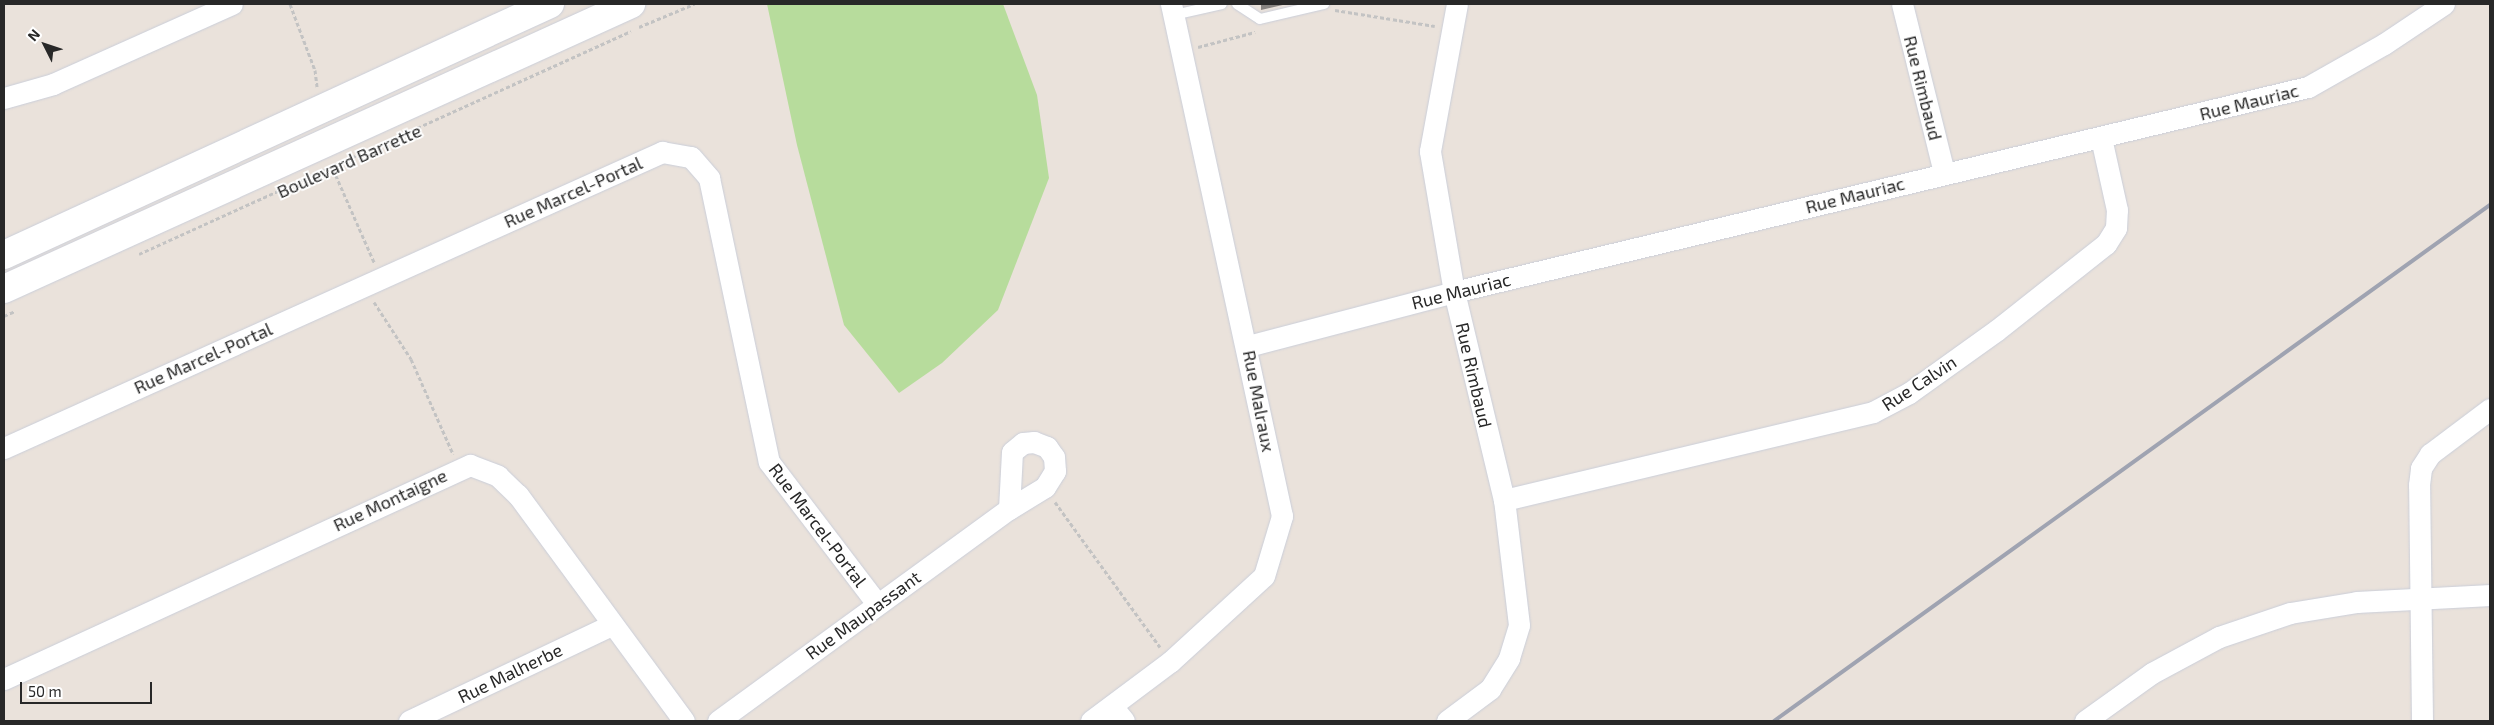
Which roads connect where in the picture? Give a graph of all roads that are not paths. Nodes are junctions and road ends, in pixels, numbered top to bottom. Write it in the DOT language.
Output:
graph roads {
  1 [pos="550,4"];
  2 [pos="631,4"];
  3 [pos="1222,4"];
  4 [pos="1237,4"];
  5 [pos="1456,4"];
  6 [pos="1902,4"];
  7 [pos="2444,4"];
  8 [pos="219,6"];
  9 [pos="1327,8"];
  10 [pos="1173,9"];
  11 [pos="4,98"];
  12 [pos="2101,138"];
  13 [pos="1944,173"];
  14 [pos="4,255"];
  15 [pos="1454,292"];
  16 [pos="12,298"];
  17 [pos="1248,346"];
  18 [pos="2490,409"];
  19 [pos="4,448"];
  20 [pos="1504,500"];
  21 [pos="1009,510"];
  22 [pos="2490,595"];
  23 [pos="2421,598"];
  24 [pos="877,604"];
  25 [pos="611,625"];
  26 [pos="4,679"];
  27 [pos="1118,714"];
  28 [pos="409,721"];
  29 [pos="684,721"];
  30 [pos="718,721"];
  31 [pos="1091,721"];
  32 [pos="1447,721"];
  33 [pos="2087,721"];
  34 [pos="2422,721"];
  1 -- 14 [label="main road"];
  2 -- 16 [label="main road, Boulevard Barrette"];
  3 -- 10 [label="lane"];
  4 -- 9 [label="lane"];
  5 -- 15 [label="street, Rue Rimbaud"];
  6 -- 13 [label="street, Rue Rimbaud"];
  7 -- 12 [label="street, Rue Mauriac"];
  8 -- 11 [label="street"];
  10 -- 17 [label="street, Rue Malraux"];
  12 -- 13 [label="street, Rue Mauriac"];
  12 -- 20 [label="street, Rue Calvin"];
  13 -- 15 [label="street, Rue Mauriac"];
  15 -- 17 [label="street, Rue Mauriac"];
  15 -- 20 [label="street, Rue Rimbaud"];
  17 -- 27 [label="street, Rue Malraux"];
  18 -- 23 [label="street"];
  19 -- 24 [label="street, Rue Marcel-Portal"];
  20 -- 32 [label="street, Rue Rimbaud"];
  21 -- 21 [label="street, Rue Maupassant"];
  21 -- 24 [label="street, Rue Maupassant"];
  22 -- 23 [label="street"];
  23 -- 33 [label="street"];
  23 -- 34 [label="street"];
  24 -- 30 [label="street, Rue Maupassant"];
  25 -- 26 [label="street, Rue Montaigne"];
  25 -- 28 [label="street, Rue Malherbe"];
  25 -- 29 [label="street, Rue Montaigne"];
  27 -- 31 [label="street, Rue Malraux"];
}
